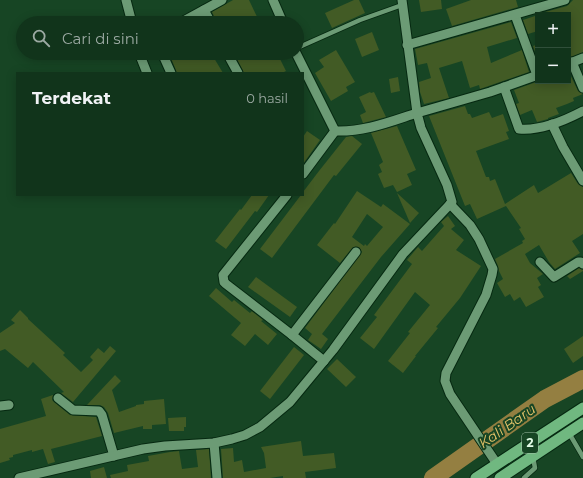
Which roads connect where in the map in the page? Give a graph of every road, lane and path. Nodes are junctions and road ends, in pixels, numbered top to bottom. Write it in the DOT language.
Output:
graph roads {
  1 [pos="126,0"];
  2 [pos="222,0"];
  3 [pos="273,0"];
  4 [pos="565,0"];
  5 [pos="402,2"];
  6 [pos="204,10"];
  7 [pos="515,15"];
  8 [pos="130,16"];
  9 [pos="193,16"];
  10 [pos="207,16"];
  11 [pos="280,16"];
  12 [pos="304,45"];
  13 [pos="407,46"];
  14 [pos="583,58"];
  15 [pos="142,60"];
  16 [pos="166,60"];
  17 [pos="231,60"];
  18 [pos="300,60"];
  19 [pos="571,63"];
  20 [pos="571,65"];
  21 [pos="535,67"];
  22 [pos="148,72"];
  23 [pos="172,72"];
  24 [pos="237,72"];
  25 [pos="535,76"];
  26 [pos="504,87"];
  27 [pos="583,88"];
  28 [pos="583,111"];
  29 [pos="417,113"];
  30 [pos="552,124"];
  31 [pos="335,131"];
  32 [pos="304,173"];
  33 [pos="583,181"];
  34 [pos="285,196"];
  35 [pos="450,204"];
  36 [pos="356,252"];
  37 [pos="540,262"];
  38 [pos="583,264"];
  39 [pos="292,335"];
  40 [pos="324,361"];
  41 [pos="58,398"];
  42 [pos="583,408"];
  43 [pos="583,423"];
  44 [pos="569,432"];
  45 [pos="214,443"];
  46 [pos="114,456"];
  47 [pos="533,456"];
  48 [pos="583,458"];
  49 [pos="497,464"];
  50 [pos="478,477"];
  51 [pos="19,478"];
  52 [pos="217,478"];
  53 [pos="500,478"];
  54 [pos="524,478"];
  1 -- 8 [label="street"];
  2 -- 6 [label="street"];
  3 -- 11 [label="street"];
  4 -- 7 [label="street"];
  5 -- 12 [label="lane"];
  5 -- 13 [label="street"];
  6 -- 9 [label="street"];
  6 -- 10 [label="street"];
  7 -- 13 [label="street"];
  7 -- 21 [label="street"];
  13 -- 29 [label="street"];
  14 -- 19 [label="street"];
  15 -- 22 [label="street"];
  16 -- 23 [label="street"];
  17 -- 24 [label="street"];
  18 -- 31 [label="street"];
  20 -- 27 [label="street"];
  25 -- 26 [label="street"];
  26 -- 29 [label="street"];
  26 -- 30 [label="street"];
  28 -- 30 [label="street"];
  29 -- 31 [label="street"];
  29 -- 35 [label="street"];
  30 -- 33 [label="street"];
  31 -- 32 [label="street"];
  34 -- 39 [label="street"];
  35 -- 40 [label="street"];
  35 -- 49 [label="street"];
  36 -- 39 [label="street"];
  37 -- 38 [label="street"];
  39 -- 40 [label="street"];
  40 -- 45 [label="street"];
  41 -- 46 [label="street"];
  42 -- 49 [label="highway, 2"];
  43 -- 44 [label="highway, 2"];
  44 -- 47 [label="highway, 2"];
  44 -- 48 [label="lane"];
  45 -- 46 [label="street"];
  45 -- 52 [label="street"];
  46 -- 51 [label="street"];
  47 -- 53 [label="highway, 2"];
  47 -- 54 [label="lane"];
  49 -- 50 [label="highway, 2"];
}
